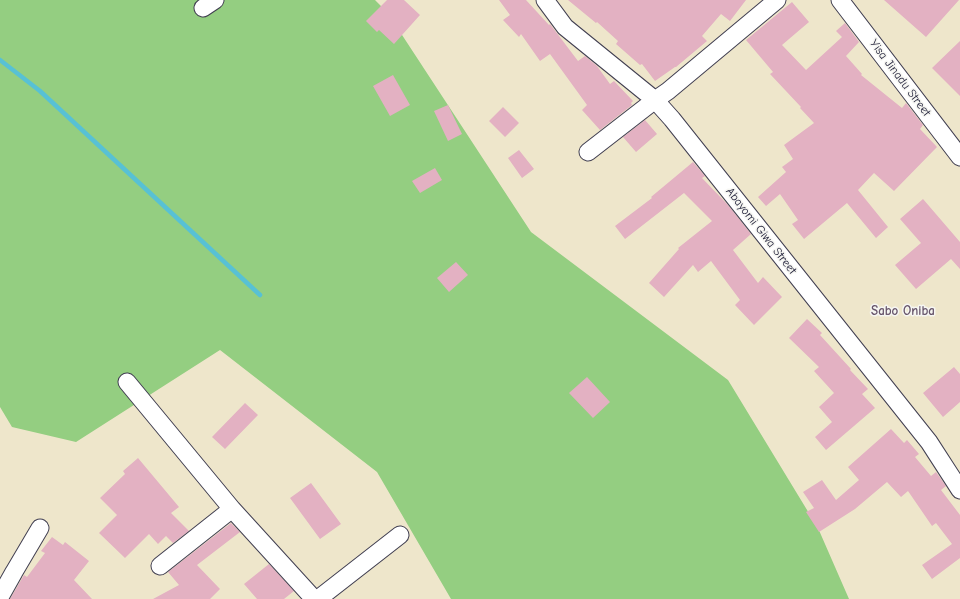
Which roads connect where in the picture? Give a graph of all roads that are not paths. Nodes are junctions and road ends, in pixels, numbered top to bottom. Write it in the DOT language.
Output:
graph roads {
  1 [pos="545,0"];
  2 [pos="777,0"];
  3 [pos="840,0"];
  4 [pos="655,100"];
  5 [pos="588,152"];
  6 [pos="960,156"];
  7 [pos="127,382"];
  8 [pos="960,490"];
  9 [pos="232,509"];
  10 [pos="40,528"];
  11 [pos="400,535"];
  12 [pos="160,566"];
  13 [pos="0,597"];
  14 [pos="314,599"];
  15 [pos="318,599"];
  1 -- 4 [label="street, Abayomi Giwa Street"];
  2 -- 4 [label="street"];
  3 -- 6 [label="street, Yisa Jinadu Street"];
  4 -- 5 [label="street"];
  4 -- 8 [label="street, Abayomi Giwa Street"];
  7 -- 9 [label="street"];
  9 -- 12 [label="street"];
  9 -- 14 [label="street"];
  10 -- 13 [label="street"];
  11 -- 15 [label="street"];
}
